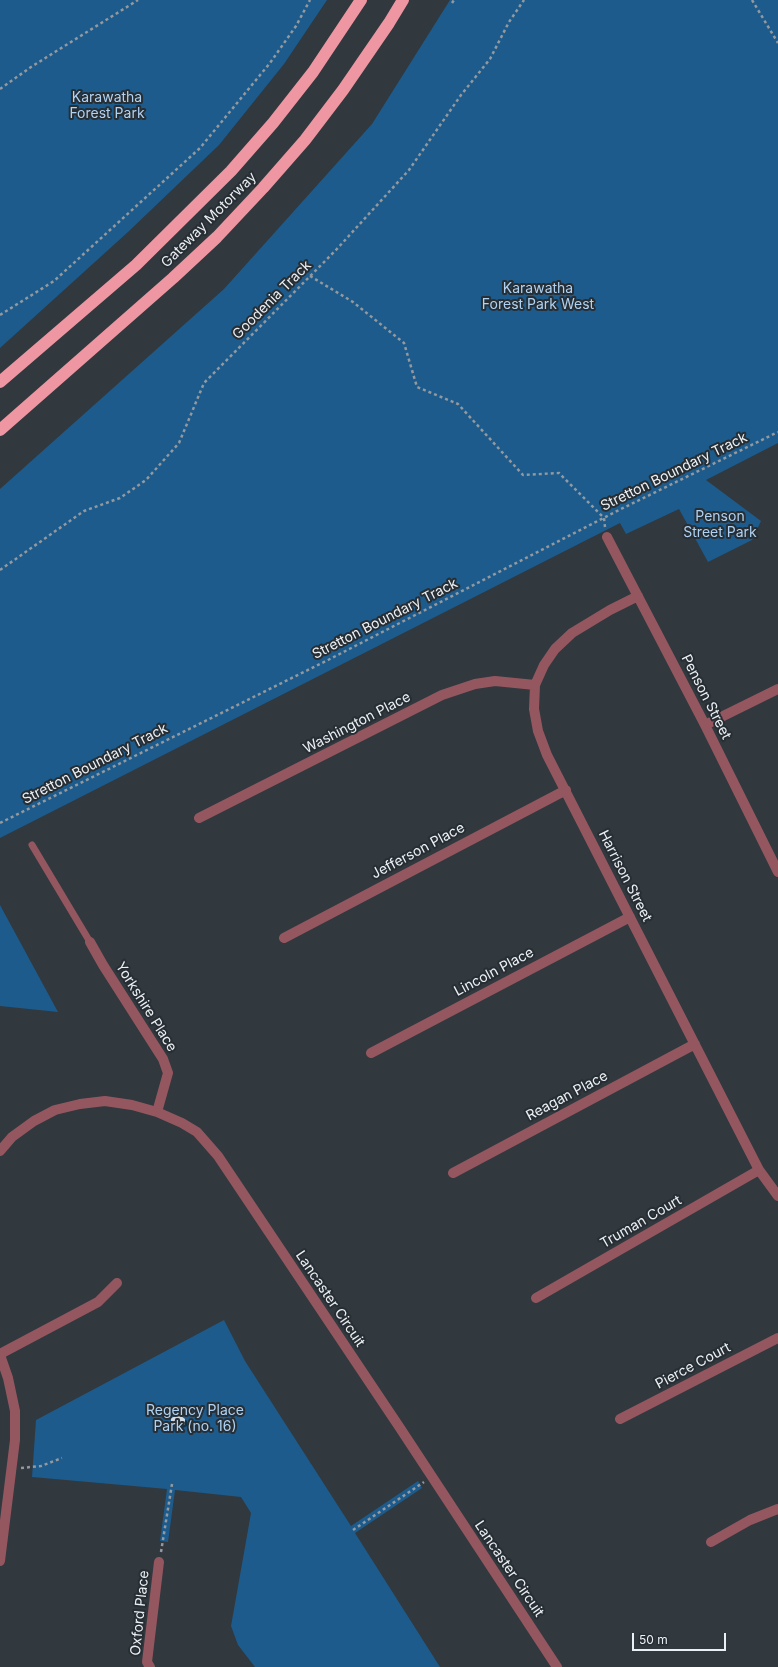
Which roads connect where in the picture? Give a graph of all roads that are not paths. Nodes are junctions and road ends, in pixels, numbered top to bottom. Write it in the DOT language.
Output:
graph roads {
  1 [pos="361,0"];
  2 [pos="403,0"];
  3 [pos="0,382"];
  4 [pos="0,430"];
  5 [pos="607,537"];
  6 [pos="638,596"];
  7 [pos="535,685"];
  8 [pos="778,689"];
  9 [pos="705,725"];
  10 [pos="566,790"];
  11 [pos="199,818"];
  12 [pos="32,845"];
  13 [pos="778,872"];
  14 [pos="630,916"];
  15 [pos="284,938"];
  16 [pos="90,942"];
  17 [pos="695,1044"];
  18 [pos="371,1053"];
  19 [pos="157,1112"];
  20 [pos="0,1152"];
  21 [pos="759,1170"];
  22 [pos="452,1173"];
  23 [pos="778,1196"];
  24 [pos="117,1283"];
  25 [pos="536,1298"];
  26 [pos="778,1338"];
  27 [pos="0,1355"];
  28 [pos="620,1419"];
  29 [pos="778,1509"];
  30 [pos="711,1542"];
  31 [pos="0,1561"];
  32 [pos="159,1562"];
  33 [pos="150,1667"];
  34 [pos="557,1667"];
  1 -- 3 [label="highway, Gateway Motorway"];
  2 -- 4 [label="highway, Gateway Motorway"];
  5 -- 6 [label="street, Penson Street"];
  6 -- 7 [label="street, Harrison Street"];
  6 -- 9 [label="street, Penson Street"];
  7 -- 10 [label="street, Harrison Street"];
  7 -- 11 [label="street, Washington Place"];
  8 -- 9 [label="street"];
  9 -- 13 [label="street, Penson Street"];
  10 -- 14 [label="street, Harrison Street"];
  10 -- 15 [label="street, Jefferson Place"];
  12 -- 16 [label="lane"];
  14 -- 17 [label="street, Harrison Street"];
  14 -- 18 [label="street, Lincoln Place"];
  16 -- 19 [label="street, Yorkshire Place"];
  17 -- 21 [label="street, Harrison Street"];
  17 -- 22 [label="street, Reagan Place"];
  19 -- 20 [label="street, Lancaster Circuit"];
  19 -- 34 [label="street, Lancaster Circuit"];
  21 -- 23 [label="street, Harrison Street"];
  21 -- 25 [label="street, Truman Court"];
  24 -- 27 [label="street"];
  26 -- 28 [label="street, Pierce Court"];
  27 -- 31 [label="street"];
  29 -- 30 [label="street"];
  32 -- 33 [label="street, Oxford Place"];
}
